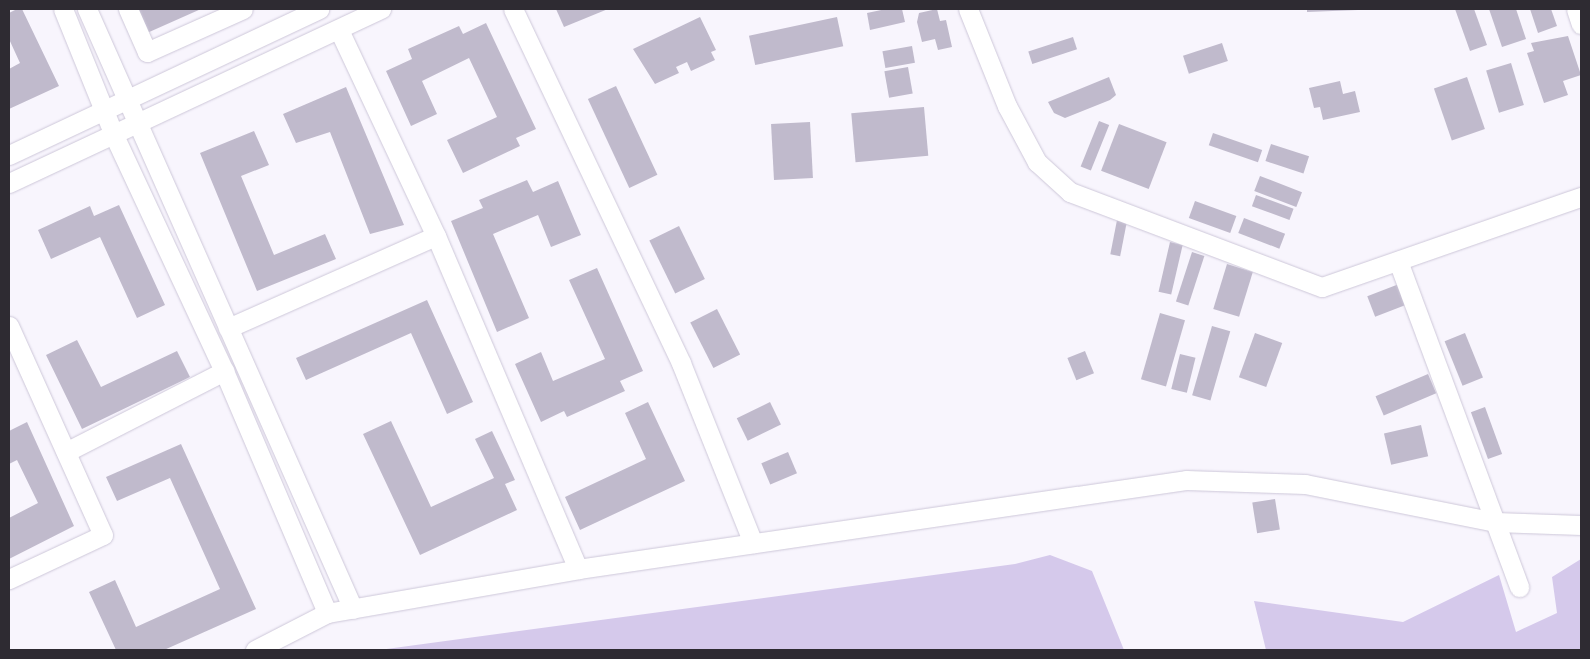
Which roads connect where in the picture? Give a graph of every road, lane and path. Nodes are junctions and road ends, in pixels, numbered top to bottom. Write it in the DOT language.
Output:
graph roads {
  1 [pos="63,9"];
  2 [pos="87,9"];
  3 [pos="128,9"];
  4 [pos="242,9"];
  5 [pos="382,9"];
  6 [pos="513,9"];
  7 [pos="968,9"];
  8 [pos="1576,9"];
  9 [pos="311,10"];
  10 [pos="1581,24"];
  11 [pos="339,30"];
  12 [pos="125,99"];
  13 [pos="105,108"];
  14 [pos="136,122"];
  15 [pos="113,133"];
  16 [pos="9,155"];
  17 [pos="9,183"];
  18 [pos="1581,198"];
  19 [pos="436,236"];
  20 [pos="1398,260"];
  21 [pos="9,326"];
  22 [pos="228,328"];
  23 [pos="224,371"];
  24 [pos="66,452"];
  25 [pos="1495,522"];
  26 [pos="1581,525"];
  27 [pos="754,543"];
  28 [pos="578,569"];
  29 [pos="9,579"];
  30 [pos="1519,587"];
  31 [pos="353,609"];
  32 [pos="327,613"];
  33 [pos="255,650"];
  1 -- 13 [label="street"];
  2 -- 12 [label="street"];
  3 -- 4 [label="street"];
  5 -- 11 [label="street"];
  6 -- 27 [label="street"];
  7 -- 20 [label="street"];
  8 -- 10 [label="street"];
  9 -- 12 [label="street"];
  11 -- 14 [label="street"];
  11 -- 19 [label="street"];
  12 -- 13 [label="street"];
  12 -- 14 [label="street"];
  13 -- 15 [label="street"];
  13 -- 16 [label="street"];
  14 -- 15 [label="street"];
  14 -- 22 [label="street"];
  15 -- 17 [label="street"];
  15 -- 23 [label="street"];
  18 -- 20 [label="street"];
  19 -- 22 [label="street"];
  19 -- 28 [label="street"];
  20 -- 25 [label="street"];
  21 -- 24 [label="street"];
  22 -- 31 [label="street"];
  23 -- 24 [label="street"];
  23 -- 32 [label="street"];
  24 -- 29 [label="street"];
  25 -- 26 [label="street"];
  25 -- 27 [label="street"];
  25 -- 30 [label="street"];
  27 -- 28 [label="street"];
  28 -- 31 [label="street"];
  31 -- 32 [label="street"];
  32 -- 33 [label="street"];
}
